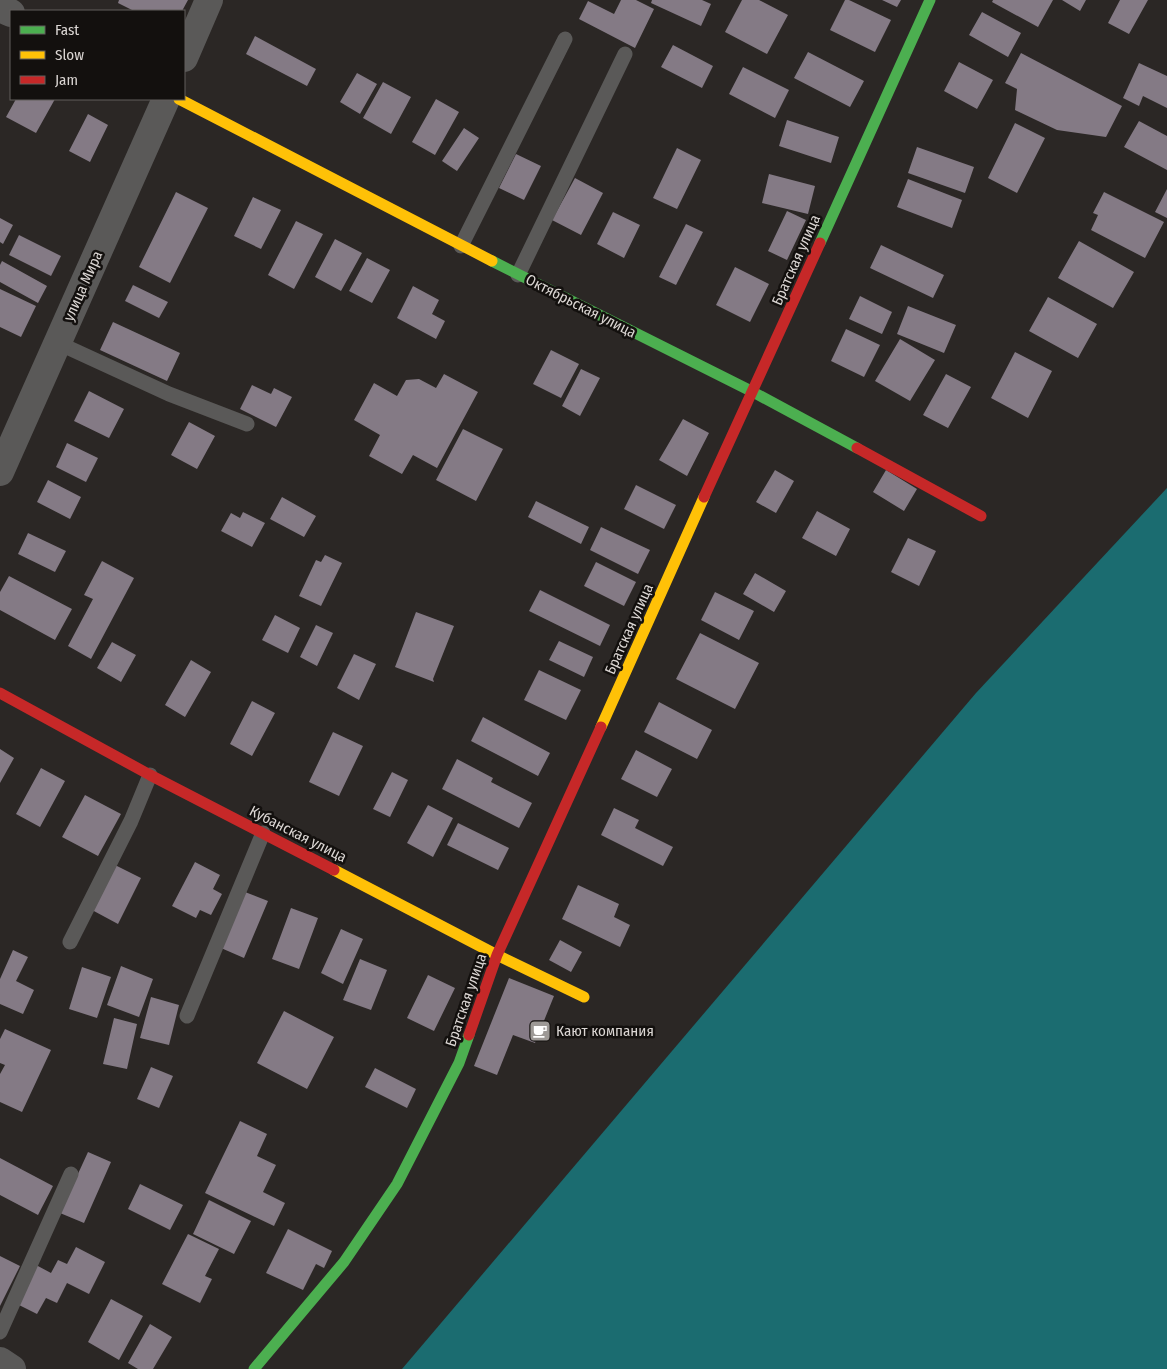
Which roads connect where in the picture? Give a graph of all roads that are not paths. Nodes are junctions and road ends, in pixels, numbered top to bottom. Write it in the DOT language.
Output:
graph roads {
  1 [pos="209,0"];
  2 [pos="930,0"];
  3 [pos="565,39"];
  4 [pos="624,54"];
  5 [pos="185,56"];
  6 [pos="166,100"];
  7 [pos="181,100"];
  8 [pos="461,246"];
  9 [pos="518,274"];
  10 [pos="58,343"];
  11 [pos="753,392"];
  12 [pos="247,424"];
  13 [pos="0,472"];
  14 [pos="981,516"];
  15 [pos="0,693"];
  16 [pos="150,775"];
  17 [pos="263,833"];
  18 [pos="70,942"];
  19 [pos="497,955"];
  20 [pos="584,997"];
  21 [pos="187,1016"];
  22 [pos="71,1174"];
  23 [pos="0,1332"];
  24 [pos="0,1361"];
  25 [pos="12,1369"];
  26 [pos="254,1369"];
  1 -- 5 [label="street"];
  2 -- 11 [label="street, Братская улица"];
  3 -- 8 [label="lane"];
  4 -- 9 [label="lane"];
  6 -- 10 [label="street, улица Мира"];
  7 -- 8 [label="street, Октябрьская улица"];
  8 -- 9 [label="street, Октябрьская улица"];
  9 -- 11 [label="street, Октябрьская улица"];
  10 -- 12 [label="lane"];
  10 -- 13 [label="street, улица Мира"];
  11 -- 14 [label="street, Октябрьская улица"];
  11 -- 19 [label="street, Братская улица"];
  15 -- 16 [label="street, Кубанская улица"];
  16 -- 17 [label="street, Кубанская улица"];
  16 -- 18 [label="lane"];
  17 -- 19 [label="street, Кубанская улица"];
  17 -- 21 [label="lane"];
  19 -- 20 [label="street, Кубанская улица"];
  19 -- 26 [label="street, Братская улица"];
  22 -- 23 [label="lane"];
  24 -- 25 [label="street"];
}
